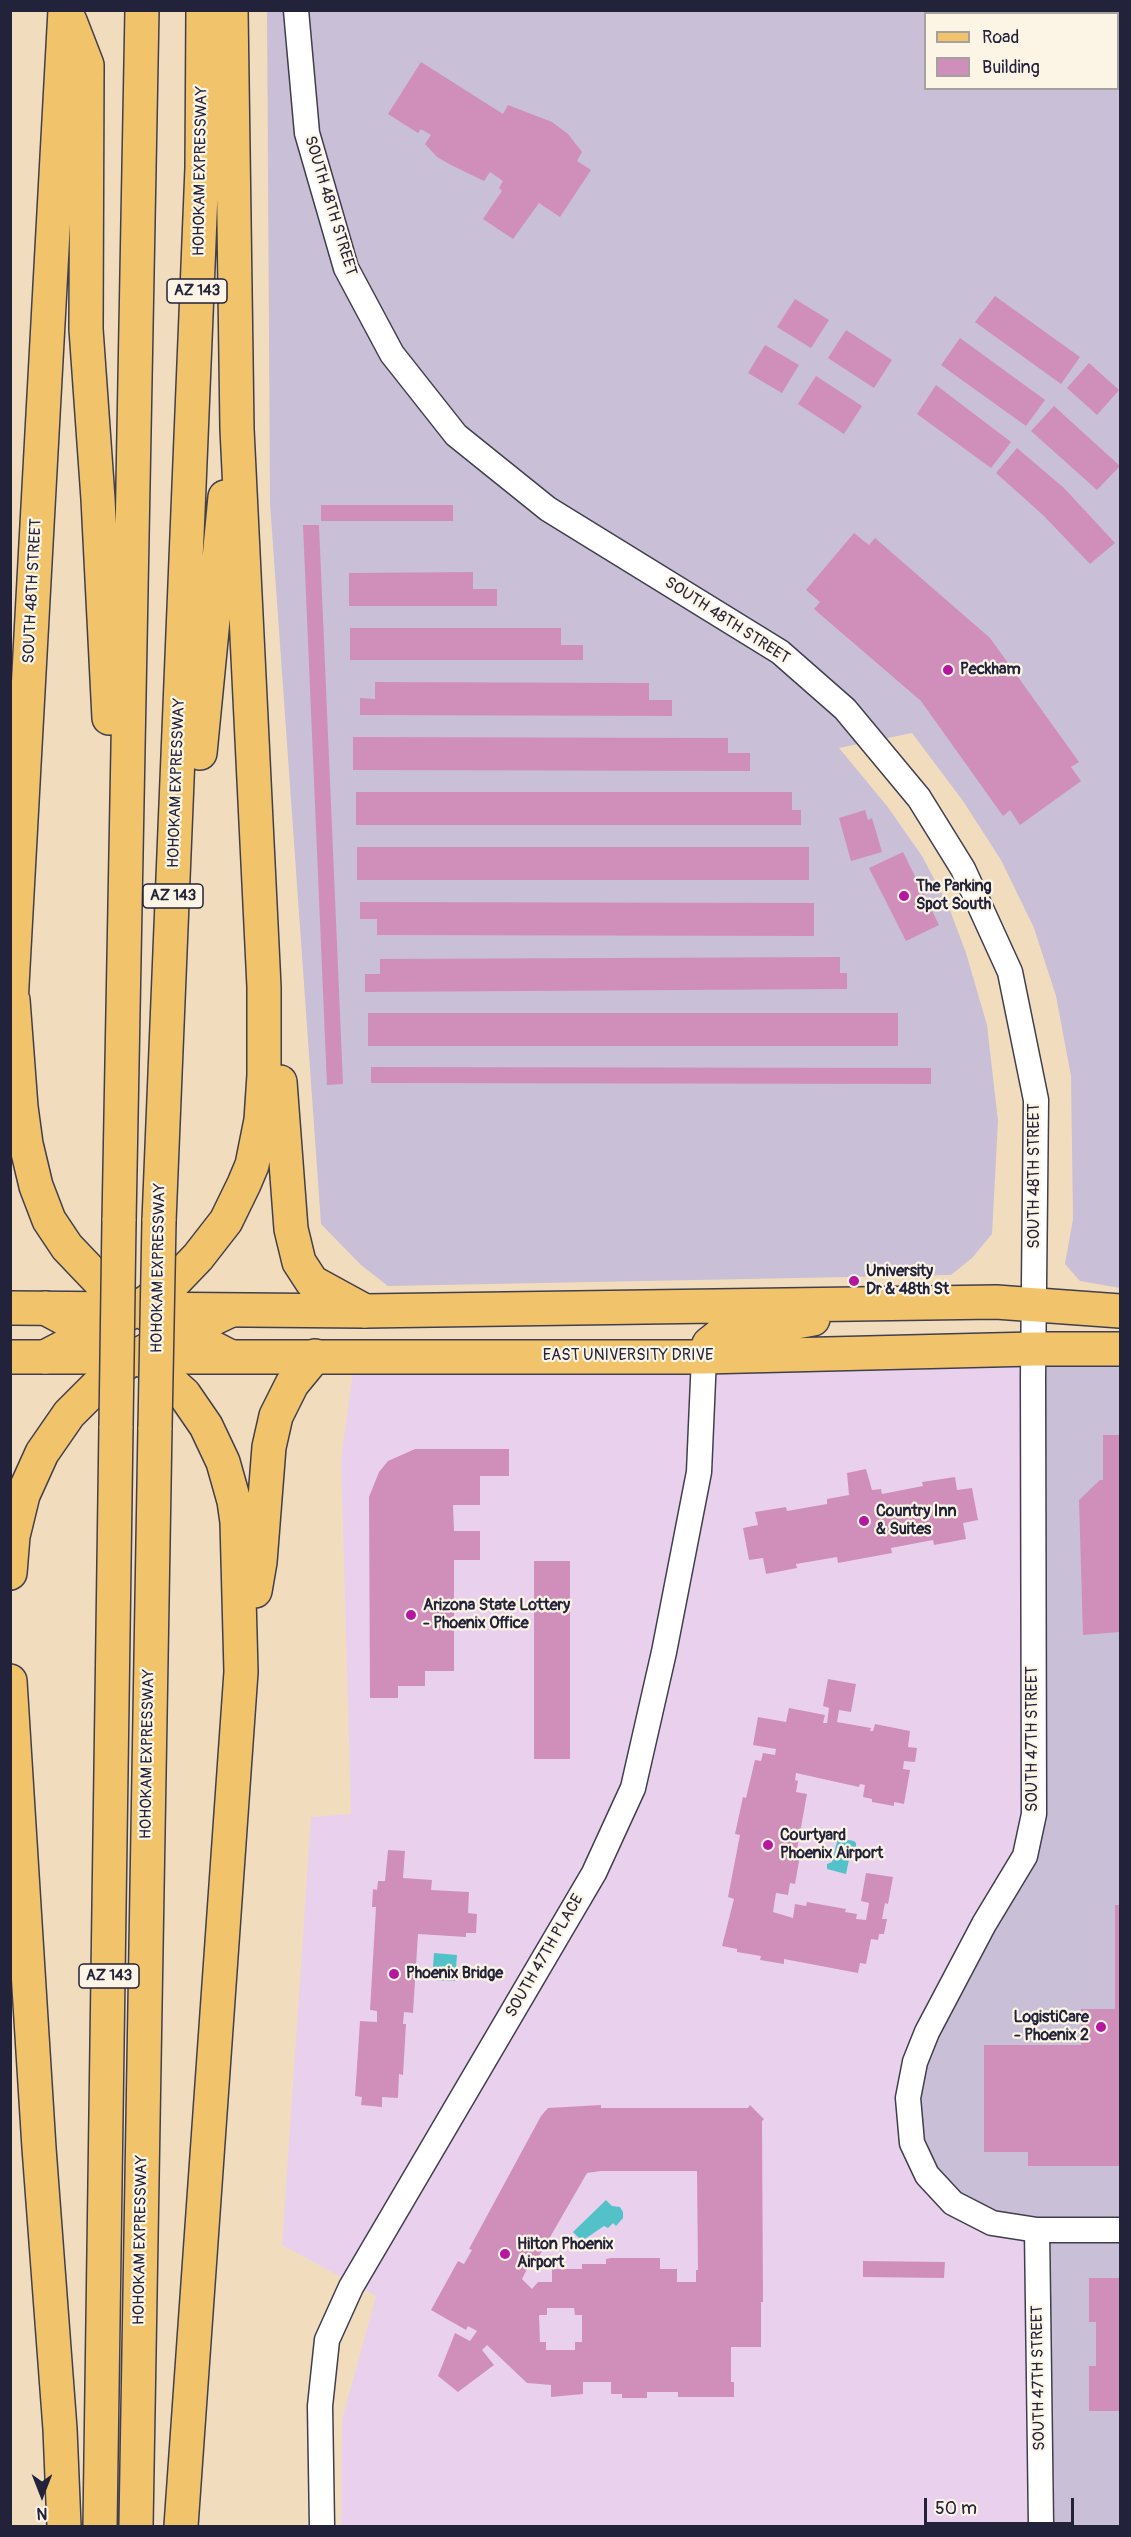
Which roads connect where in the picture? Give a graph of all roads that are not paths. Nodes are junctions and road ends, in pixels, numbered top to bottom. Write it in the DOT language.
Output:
graph roads {
  1 [pos="65,10"];
  2 [pos="142,10"];
  3 [pos="203,10"];
  4 [pos="231,10"];
  5 [pos="296,10"];
  6 [pos="237,429"];
  7 [pos="128,764"];
  8 [pos="264,987"];
  9 [pos="12,1007"];
  10 [pos="159,1221"];
  11 [pos="889,1303"];
  12 [pos="1034,1304"];
  13 [pos="10,1308"];
  14 [pos="45,1308"];
  15 [pos="137,1309"];
  16 [pos="229,1311"];
  17 [pos="365,1311"];
  18 [pos="1120,1311"];
  19 [pos="183,1332"];
  20 [pos="92,1333"];
  21 [pos="1033,1349"];
  22 [pos="1120,1349"];
  23 [pos="135,1356"];
  24 [pos="229,1356"];
  25 [pos="315,1356"];
  26 [pos="45,1357"];
  27 [pos="705,1357"];
  28 [pos="10,1358"];
  29 [pos="10,1574"];
  30 [pos="241,1672"];
  31 [pos="10,1681"];
  32 [pos="11,1691"];
  33 [pos="1037,2230"];
  34 [pos="1120,2230"];
  35 [pos="64,2526"];
  36 [pos="100,2526"];
  37 [pos="136,2526"];
  38 [pos="181,2526"];
  39 [pos="322,2526"];
  40 [pos="1041,2526"];
  1 -- 7 [label="main road"];
  1 -- 9 [label="main road, SOUTH 48TH STREET"];
  2 -- 7 [label="main road, AZ 143"];
  3 -- 10 [label="main road, HOHOKAM EXPRESSWAY / AZ 143"];
  4 -- 6 [label="main road"];
  5 -- 12 [label="street, SOUTH 48TH STREET"];
  6 -- 8 [label="main road"];
  6 -- 10 [label="main road"];
  7 -- 36 [label="main road, AZ 143, bridge"];
  8 -- 15 [label="main road"];
  8 -- 17 [label="main road"];
  9 -- 15 [label="main road, SOUTH 48TH STREET"];
  10 -- 37 [label="main road, HOHOKAM EXPRESSWAY / AZ 143, bridge"];
  11 -- 12 [label="main road"];
  11 -- 17 [label="main road"];
  11 -- 27 [label="main road"];
  12 -- 18 [label="main road"];
  12 -- 21 [label="street, SOUTH 47TH STREET"];
  13 -- 14 [label="main road"];
  14 -- 15 [label="main road"];
  14 -- 20 [label="main road"];
  15 -- 16 [label="main road"];
  15 -- 19 [label="main road, SOUTH 48TH STREET"];
  15 -- 20 [label="main road"];
  16 -- 17 [label="main road"];
  16 -- 19 [label="main road"];
  19 -- 23 [label="main road"];
  19 -- 24 [label="main road, SOUTH 48TH STREET"];
  20 -- 23 [label="main road"];
  20 -- 26 [label="main road"];
  21 -- 22 [label="main road, EAST UNIVERSITY DRIVE"];
  21 -- 27 [label="main road, EAST UNIVERSITY DRIVE"];
  21 -- 33 [label="street, SOUTH 47TH STREET"];
  23 -- 24 [label="main road, EAST UNIVERSITY DRIVE"];
  23 -- 26 [label="main road, EAST UNIVERSITY DRIVE"];
  23 -- 29 [label="main road"];
  23 -- 30 [label="main road"];
  24 -- 25 [label="main road, EAST UNIVERSITY DRIVE"];
  25 -- 27 [label="main road, EAST UNIVERSITY DRIVE"];
  25 -- 30 [label="main road"];
  26 -- 28 [label="main road, EAST UNIVERSITY DRIVE"];
  27 -- 39 [label="street, SOUTH 47TH PLACE"];
  30 -- 38 [label="main road"];
  31 -- 32 [label="main road"];
  32 -- 35 [label="main road"];
  33 -- 34 [label="street, SOUTH 47TH STREET"];
  33 -- 40 [label="street, SOUTH 47TH STREET"];
}
